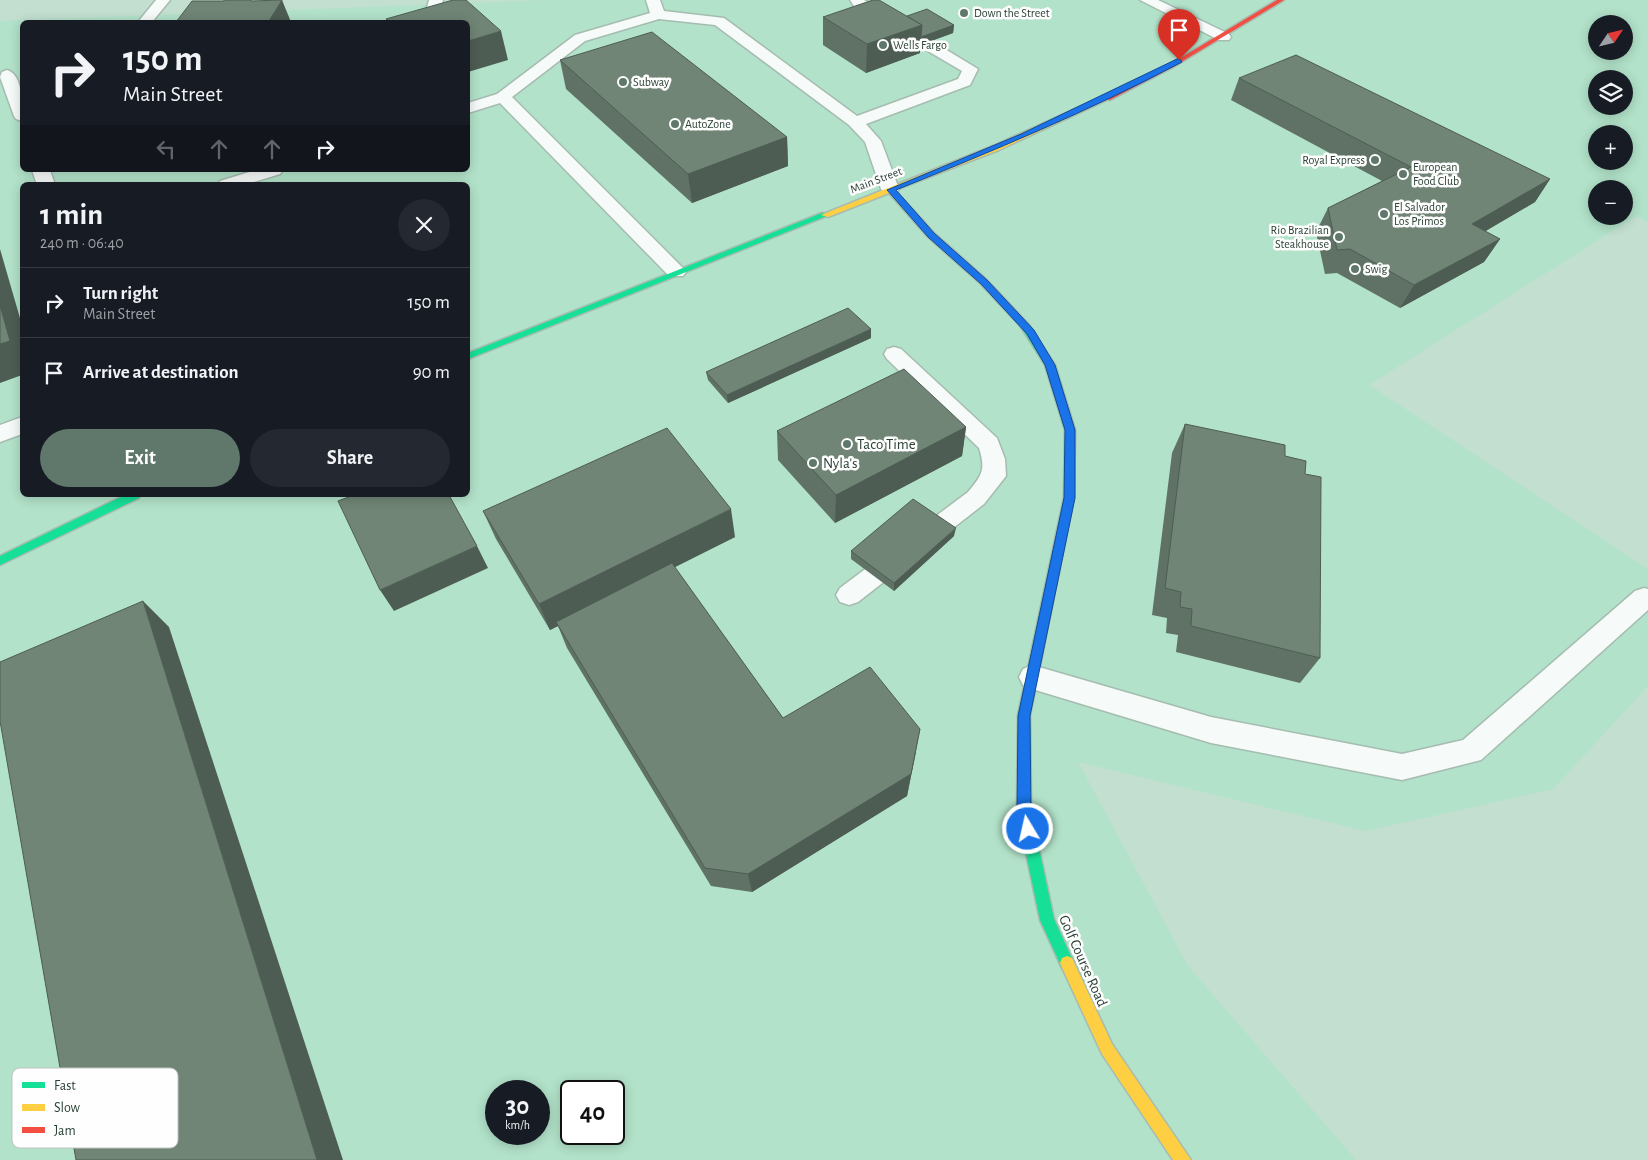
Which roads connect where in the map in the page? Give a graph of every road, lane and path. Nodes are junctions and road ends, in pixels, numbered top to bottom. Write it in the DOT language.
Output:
graph roads {
  1 [pos="163,0"];
  2 [pos="436,0"];
  3 [pos="1147,0"];
  4 [pos="1281,0"];
  5 [pos="859,3"];
  6 [pos="655,7"];
  7 [pos="147,20"];
  8 [pos="431,20"];
  9 [pos="1224,37"];
  10 [pos="10,75"];
  11 [pos="503,97"];
  12 [pos="470,107"];
  13 [pos="20,109"];
  14 [pos="855,122"];
  15 [pos="268,172"];
  16 [pos="236,182"];
  17 [pos="890,190"];
  18 [pos="676,272"];
  19 [pos="894,354"];
  20 [pos="470,355"];
  21 [pos="20,426"];
  22 [pos="0,434"];
  23 [pos="132,497"];
  24 [pos="0,561"];
  25 [pos="849,595"];
  26 [pos="1644,598"];
  27 [pos="1032,677"];
  28 [pos="1183,1160"];
  1 -- 7 [label="lane"];
  2 -- 8 [label="lane"];
  3 -- 9 [label="lane"];
  4 -- 9 [label="main road, Main Street"];
  5 -- 14 [label="lane"];
  6 -- 11 [label="lane"];
  6 -- 14 [label="lane"];
  9 -- 17 [label="main road, Main Street"];
  10 -- 13 [label="lane"];
  11 -- 12 [label="lane"];
  11 -- 18 [label="lane"];
  14 -- 17 [label="lane"];
  15 -- 16 [label="lane"];
  17 -- 18 [label="main road, Main Street"];
  17 -- 27 [label="main road, Golf Course Road"];
  18 -- 20 [label="main road, Main Street"];
  19 -- 25 [label="lane"];
  21 -- 22 [label="lane"];
  23 -- 24 [label="main road"];
  26 -- 27 [label="lane"];
  27 -- 28 [label="main road, Golf Course Road"];
}
